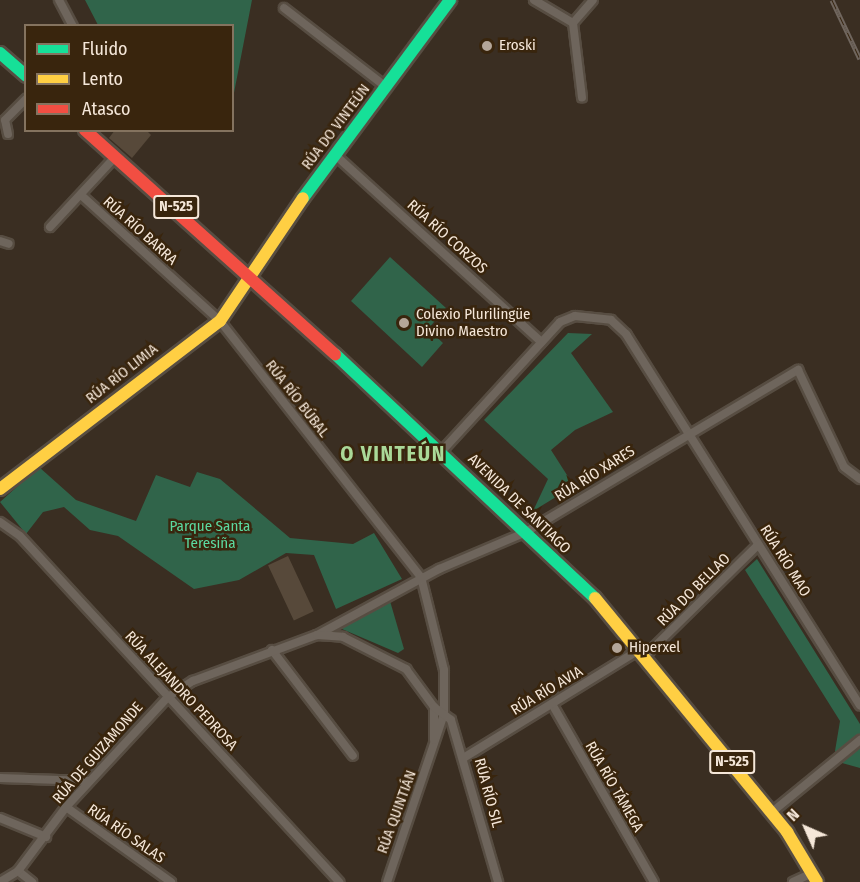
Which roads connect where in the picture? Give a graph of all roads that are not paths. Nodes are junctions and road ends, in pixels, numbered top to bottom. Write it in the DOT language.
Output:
graph roads {
  1 [pos="59,0"];
  2 [pos="450,0"];
  3 [pos="534,0"];
  4 [pos="593,0"];
  5 [pos="284,9"];
  6 [pos="573,23"];
  7 [pos="72,24"];
  8 [pos="0,53"];
  9 [pos="24,74"];
  10 [pos="385,86"];
  11 [pos="582,97"];
  12 [pos="24,101"];
  13 [pos="8,134"];
  14 [pos="97,137"];
  15 [pos="334,154"];
  16 [pos="115,157"];
  17 [pos="81,195"];
  18 [pos="51,227"];
  19 [pos="251,274"];
  20 [pos="220,321"];
  21 [pos="541,342"];
  22 [pos="687,432"];
  23 [pos="441,452"];
  24 [pos="860,479"];
  25 [pos="0,489"];
  26 [pos="0,522"];
  27 [pos="526,532"];
  28 [pos="758,545"];
  29 [pos="421,577"];
  30 [pos="317,635"];
  31 [pos="272,650"];
  32 [pos="645,651"];
  33 [pos="168,697"];
  34 [pos="552,704"];
  35 [pos="860,705"];
  36 [pos="434,707"];
  37 [pos="444,714"];
  38 [pos="860,740"];
  39 [pos="434,750"];
  40 [pos="353,756"];
  41 [pos="465,757"];
  42 [pos="0,778"];
  43 [pos="89,781"];
  44 [pos="66,807"];
  45 [pos="772,812"];
  46 [pos="0,818"];
  47 [pos="46,837"];
  48 [pos="18,871"];
  49 [pos="814,877"];
  50 [pos="29,881"];
  51 [pos="0,882"];
  52 [pos="171,882"];
  53 [pos="339,882"];
  54 [pos="387,882"];
  55 [pos="498,882"];
  56 [pos="654,882"];
  57 [pos="794,882"];
  1 -- 7 [label="street"];
  2 -- 10 [label="main road, RÚA DO VINTEÚN"];
  3 -- 6 [label="street"];
  4 -- 6 [label="street"];
  5 -- 10 [label="street"];
  6 -- 11 [label="street"];
  8 -- 9 [label="main road"];
  10 -- 15 [label="main road, RÚA DO VINTEÚN"];
  12 -- 13 [label="street"];
  14 -- 16 [label="main road, AVENIDA DE SANTIAGO / N-525"];
  15 -- 19 [label="main road, RÚA DO VINTEÚN"];
  15 -- 21 [label="street, RÚA RÍO CORZOS"];
  16 -- 17 [label="street, RÚA RÍO BARRA"];
  16 -- 19 [label="main road, AVENIDA DE SANTIAGO / N-525"];
  17 -- 18 [label="street"];
  17 -- 20 [label="street, RÚA RÍO BARRA"];
  19 -- 20 [label="main road, RÚA RÍO LIMIA"];
  19 -- 23 [label="main road, AVENIDA DE SANTIAGO / N-525"];
  20 -- 25 [label="main road, RÚA RÍO LIMIA"];
  20 -- 29 [label="street, RÚA RÍO BÚBAL"];
  21 -- 22 [label="street, RÚA RÍO MAO"];
  21 -- 23 [label="street, RÚA RÍO MAO"];
  22 -- 24 [label="street, RÚA RÍO XARES"];
  22 -- 27 [label="street, RÚA RÍO XARES"];
  22 -- 28 [label="street, RÚA RÍO MAO"];
  23 -- 27 [label="main road, AVENIDA DE SANTIAGO / N-525"];
  26 -- 33 [label="street, RÚA ALEJANDRO PEDROSA"];
  27 -- 29 [label="street, RÚA RÍO XARES"];
  27 -- 32 [label="main road, AVENIDA DE SANTIAGO / N-525"];
  28 -- 32 [label="street, RÚA DO BELLAO"];
  28 -- 35 [label="street, RÚA RÍO MAO"];
  29 -- 30 [label="street, RÚA RÍO XARES"];
  29 -- 37 [label="street, RÚA RÍO SIL"];
  30 -- 31 [label="street, RÚA RÍO XARES"];
  30 -- 36 [label="street, RÚA RÍO SIL"];
  31 -- 33 [label="street, RÚA DE GUIZAMONDE"];
  31 -- 40 [label="street"];
  32 -- 34 [label="street, RÚA RÍO AVIA"];
  32 -- 45 [label="main road, AVENIDA DE SANTIAGO / N-525"];
  33 -- 43 [label="street, RÚA DE GUIZAMONDE"];
  33 -- 53 [label="street, RÚA ALEJANDRO PEDROSA"];
  34 -- 41 [label="street, RÚA RÍO AVIA"];
  34 -- 56 [label="street, RÚA RÍO TÁMEGA"];
  36 -- 37 [label="street, RÚA RÍO SIL"];
  36 -- 39 [label="street, RÚA QUINTIÁN"];
  37 -- 39 [label="street, RÚA QUINTIÁN"];
  37 -- 41 [label="street, RÚA RÍO SIL"];
  38 -- 45 [label="street"];
  39 -- 54 [label="street, RÚA QUINTIÁN"];
  41 -- 55 [label="street, RÚA RÍO SIL"];
  42 -- 43 [label="street"];
  43 -- 44 [label="street, RÚA DE GUIZAMONDE"];
  44 -- 47 [label="street, RÚA DE GUIZAMONDE"];
  44 -- 52 [label="street, RÚA RÍO SALAS"];
  45 -- 49 [label="main road, AVENIDA DE SANTIAGO / N-525"];
  46 -- 47 [label="street"];
  47 -- 48 [label="street, RÚA DE GUIZAMONDE"];
  48 -- 50 [label="street"];
  48 -- 51 [label="street, RÚA DE GUIZAMONDE"];
  49 -- 57 [label="street"];
}
